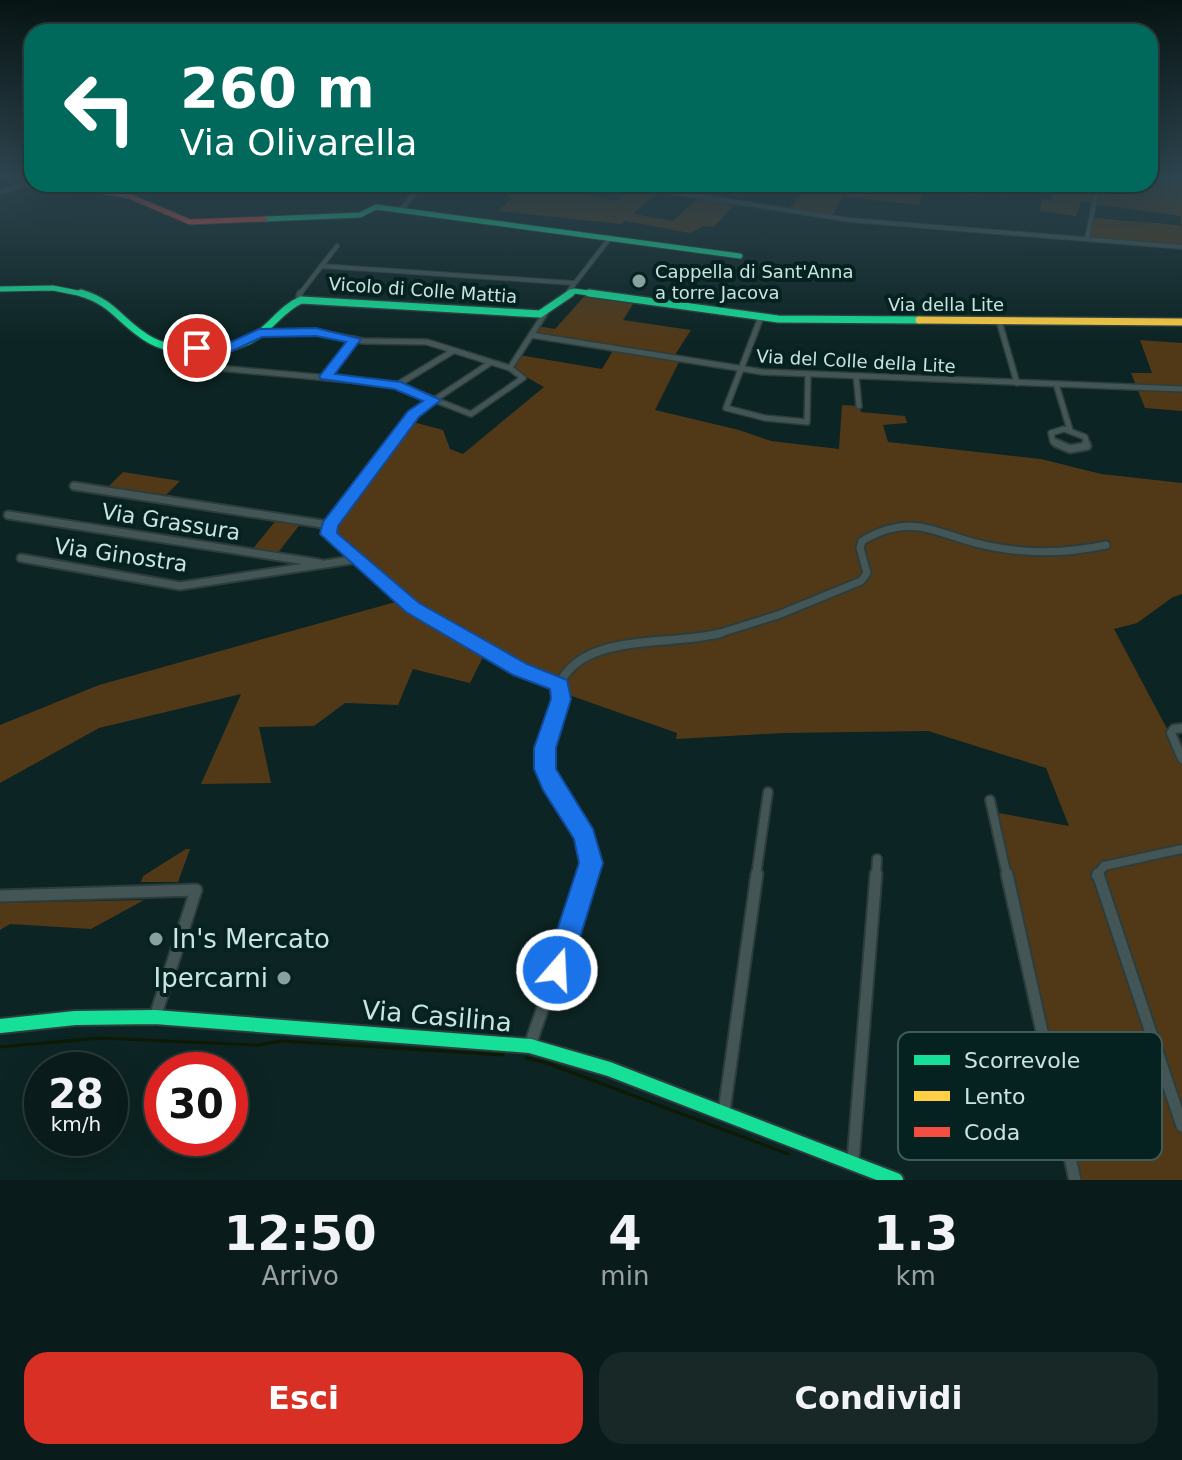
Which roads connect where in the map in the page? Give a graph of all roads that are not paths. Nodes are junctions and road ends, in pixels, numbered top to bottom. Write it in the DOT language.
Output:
graph roads {
  1 [pos="558,231"];
  2 [pos="990,231"];
  3 [pos="1089,231"];
  4 [pos="610,238"];
  5 [pos="1087,239"];
  6 [pos="337,246"];
  7 [pos="1182,247"];
  8 [pos="740,256"];
  9 [pos="321,266"];
  10 [pos="571,287"];
  11 [pos="0,289"];
  12 [pos="298,300"];
  13 [pos="546,312"];
  14 [pos="761,317"];
  15 [pos="999,321"];
  16 [pos="1182,322"];
  17 [pos="259,333"];
  18 [pos="531,335"];
  19 [pos="354,339"];
  20 [pos="453,351"];
  21 [pos="490,363"];
  22 [pos="206,367"];
  23 [pos="510,368"];
  24 [pos="738,369"];
  25 [pos="808,374"];
  26 [pos="856,376"];
  27 [pos="325,377"];
  28 [pos="1017,383"];
  29 [pos="1056,384"];
  30 [pos="397,385"];
  31 [pos="1182,389"];
  32 [pos="434,400"];
  33 [pos="859,406"];
  34 [pos="1070,430"];
  35 [pos="74,486"];
  36 [pos="8,515"];
  37 [pos="329,525"];
  38 [pos="1106,545"];
  39 [pos="21,558"];
  40 [pos="358,559"];
  41 [pos="329,565"];
  42 [pos="559,685"];
  43 [pos="1182,728"];
  44 [pos="1182,759"];
  45 [pos="768,792"];
  46 [pos="990,800"];
  47 [pos="1182,849"];
  48 [pos="877,859"];
  49 [pos="0,896"];
  50 [pos="155,1017"];
  51 [pos="0,1026"];
  52 [pos="1042,1032"];
  53 [pos="1150,1032"];
  54 [pos="530,1046"];
  55 [pos="1162,1068"];
  56 [pos="724,1112"];
  57 [pos="1182,1126"];
  58 [pos="1071,1160"];
  59 [pos="853,1163"];
  60 [pos="896,1180"];
  61 [pos="1075,1180"];
  1 -- 4 [label="street"];
  2 -- 5 [label="street"];
  3 -- 5 [label="street"];
  4 -- 8 [label="street"];
  4 -- 10 [label="street"];
  5 -- 7 [label="street"];
  6 -- 9 [label="street"];
  9 -- 10 [label="street"];
  9 -- 12 [label="street"];
  10 -- 13 [label="street"];
  10 -- 14 [label="street, Via della Lite"];
  11 -- 17 [label="street"];
  12 -- 13 [label="street, Vicolo di Colle Mattia"];
  12 -- 17 [label="street"];
  13 -- 18 [label="street"];
  14 -- 15 [label="street, Via della Lite"];
  14 -- 24 [label="street"];
  15 -- 16 [label="street, Via della Lite"];
  15 -- 28 [label="street"];
  17 -- 19 [label="street"];
  18 -- 23 [label="street"];
  18 -- 24 [label="street, Via del Colle della Lite"];
  19 -- 20 [label="street"];
  19 -- 27 [label="street"];
  20 -- 21 [label="street"];
  20 -- 30 [label="street"];
  21 -- 23 [label="street"];
  21 -- 32 [label="street"];
  22 -- 27 [label="street"];
  23 -- 32 [label="street"];
  24 -- 25 [label="street, Via del Colle della Lite"];
  24 -- 25 [label="street"];
  25 -- 26 [label="street, Via del Colle della Lite"];
  26 -- 28 [label="street, Via del Colle della Lite"];
  26 -- 33 [label="street"];
  27 -- 30 [label="street"];
  28 -- 29 [label="street, Via del Colle della Lite"];
  29 -- 31 [label="street, Via del Colle della Lite"];
  29 -- 34 [label="street"];
  30 -- 32 [label="street"];
  32 -- 37 [label="street"];
  34 -- 34 [label="street"];
  35 -- 37 [label="street"];
  36 -- 41 [label="street, Via Grassura"];
  37 -- 40 [label="street"];
  38 -- 42 [label="street"];
  39 -- 41 [label="street, Via Ginostra"];
  40 -- 41 [label="street, Via Ginostra"];
  40 -- 42 [label="street"];
  42 -- 54 [label="street"];
  43 -- 44 [label="street"];
  45 -- 56 [label="street"];
  46 -- 52 [label="street"];
  47 -- 53 [label="street"];
  48 -- 59 [label="street"];
  49 -- 50 [label="street"];
  50 -- 51 [label="street, Via Casilina"];
  50 -- 54 [label="street, Via Casilina"];
  54 -- 56 [label="street, Via Casilina"];
  55 -- 57 [label="street"];
  56 -- 59 [label="street, Via Casilina"];
  58 -- 61 [label="street"];
  59 -- 60 [label="street, Via Casilina"];
}
